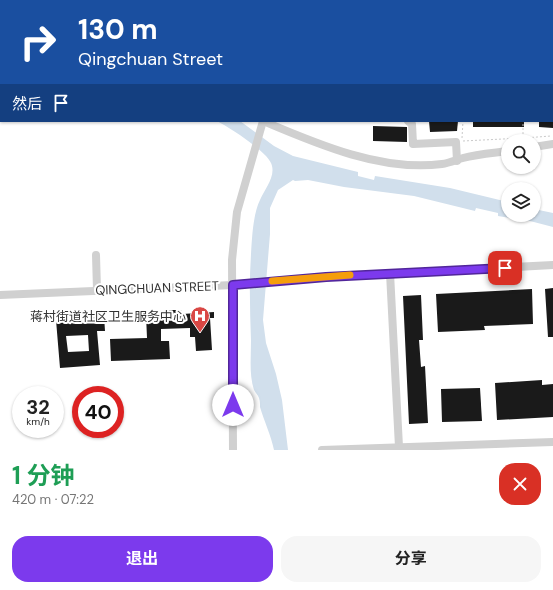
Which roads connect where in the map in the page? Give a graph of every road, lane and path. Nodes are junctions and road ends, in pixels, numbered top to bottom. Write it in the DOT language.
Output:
graph roads {
  1 [pos="263,122"];
  2 [pos="265,122"];
  3 [pos="409,122"];
  4 [pos="463,122"];
  5 [pos="523,122"];
  6 [pos="524,134"];
  7 [pos="553,136"];
  8 [pos="541,137"];
  9 [pos="501,139"];
  10 [pos="553,144"];
  11 [pos="541,146"];
  12 [pos="501,152"];
  13 [pos="457,161"];
  14 [pos="96,255"];
  15 [pos="553,265"];
  16 [pos="390,274"];
  17 [pos="233,285"];
  18 [pos="97,290"];
  19 [pos="0,295"];
  20 [pos="553,442"];
  21 [pos="399,447"];
  22 [pos="233,450"];
  23 [pos="322,450"];
  1 -- 17 [label="street"];
  2 -- 13 [label="street"];
  3 -- 13 [label="street"];
  4 -- 9 [label="path"];
  5 -- 6 [label="path"];
  7 -- 8 [label="path"];
  10 -- 11 [label="street"];
  12 -- 13 [label="street"];
  14 -- 18 [label="street"];
  15 -- 16 [label="street, QINGCHUAN STREET"];
  16 -- 17 [label="street, QINGCHUAN STREET"];
  16 -- 21 [label="street"];
  17 -- 18 [label="street, QINGCHUAN STREET"];
  17 -- 22 [label="street"];
  18 -- 19 [label="street, QINGCHUAN STREET"];
  20 -- 21 [label="street"];
  21 -- 23 [label="street"];
}
